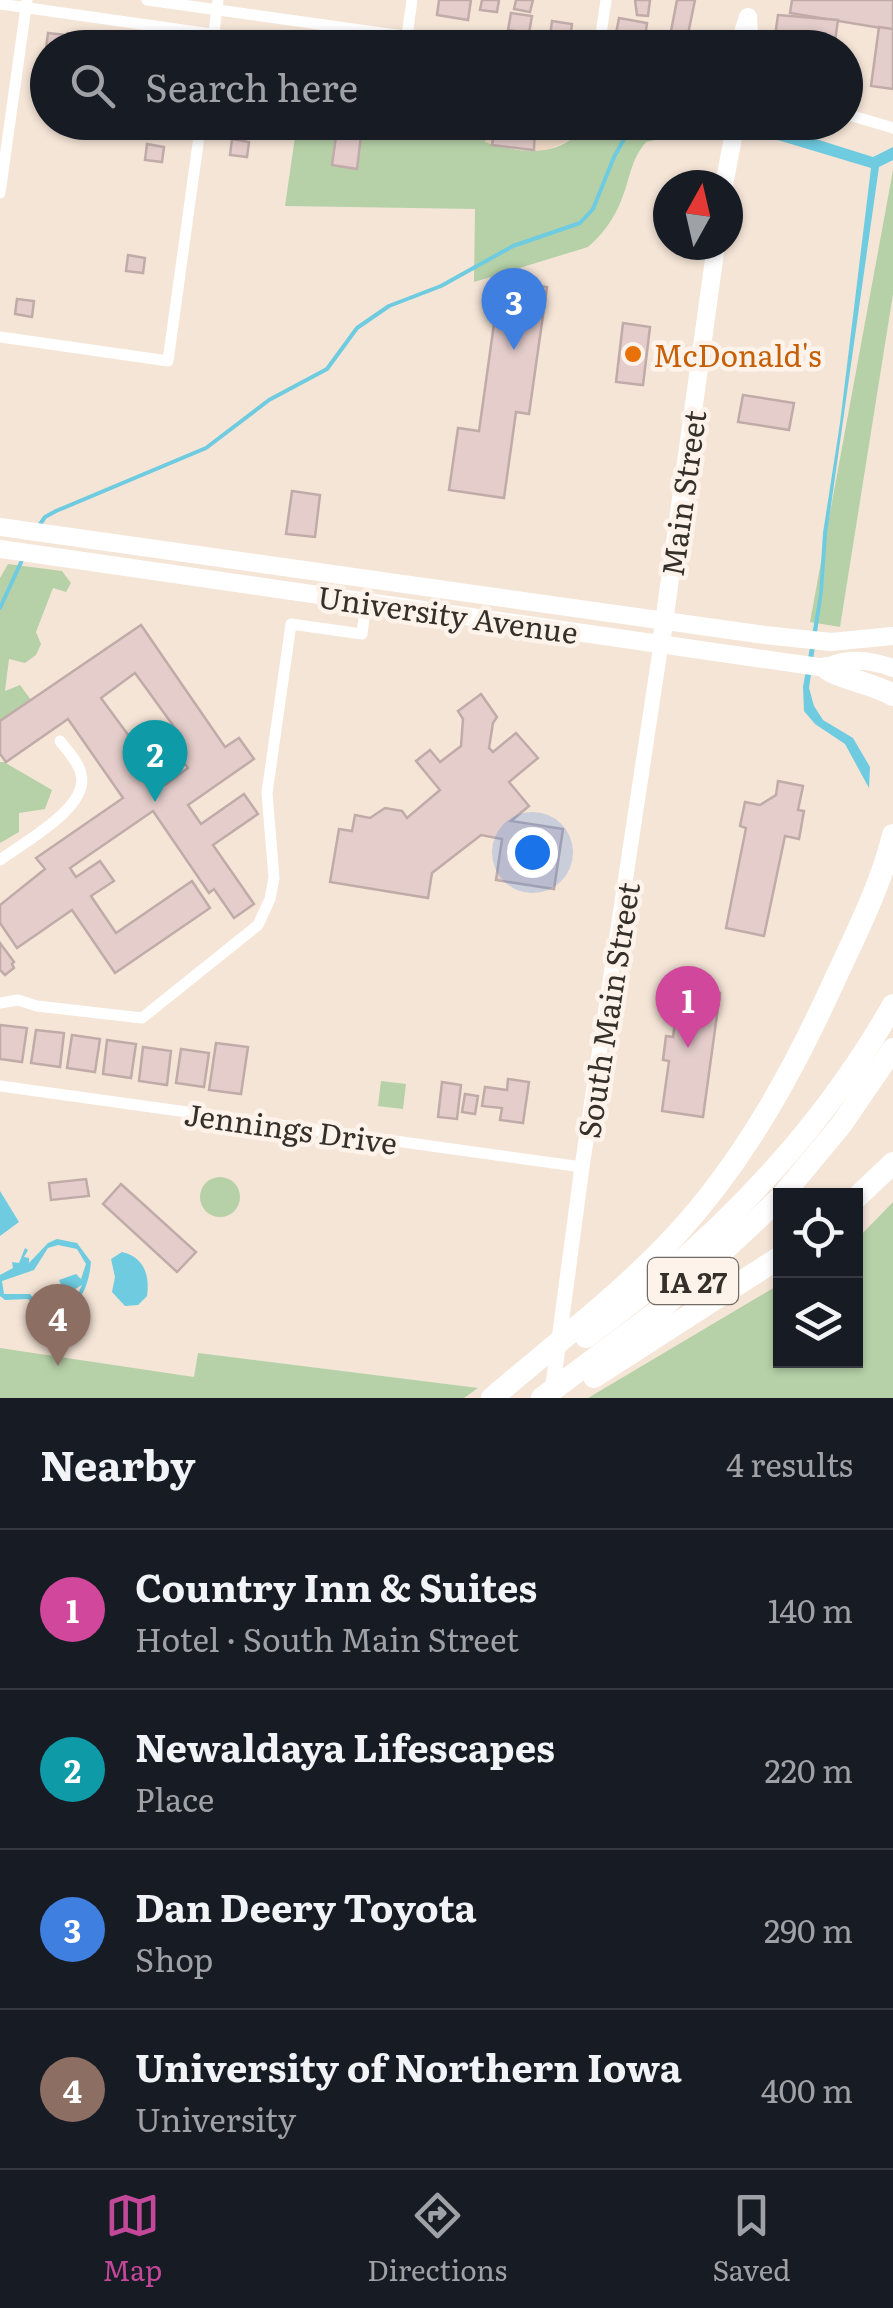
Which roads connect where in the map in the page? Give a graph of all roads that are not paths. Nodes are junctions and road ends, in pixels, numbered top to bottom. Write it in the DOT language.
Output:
graph roads {
  1 [pos="147,0"];
  2 [pos="412,0"];
  3 [pos="606,0"];
  4 [pos="27,3"];
  5 [pos="0,4"];
  6 [pos="218,5"];
  7 [pos="190,30"];
  8 [pos="215,30"];
  9 [pos="370,30"];
  10 [pos="407,30"];
  11 [pos="602,30"];
  12 [pos="863,119"];
  13 [pos="893,128"];
  14 [pos="199,140"];
  15 [pos="727,140"];
  16 [pos="732,140"];
  17 [pos="728,154"];
  18 [pos="726,170"];
  19 [pos="0,193"];
  20 [pos="714,260"];
  21 [pos="0,337"];
  22 [pos="4,528"];
  23 [pos="0,549"];
  24 [pos="366,602"];
  25 [pos="664,622"];
  26 [pos="893,636"];
  27 [pos="661,644"];
  28 [pos="826,668"];
  29 [pos="893,668"];
  30 [pos="893,694"];
  31 [pos="60,741"];
  32 [pos="893,835"];
  33 [pos="0,860"];
  34 [pos="0,1003"];
  35 [pos="893,1005"];
  36 [pos="893,1049"];
  37 [pos="0,1086"];
  38 [pos="893,1163"];
  39 [pos="582,1167"];
  40 [pos="788,1188"];
  41 [pos="863,1191"];
  42 [pos="773,1204"];
  43 [pos="773,1262"];
  44 [pos="609,1310"];
  45 [pos="602,1363"];
  46 [pos="502,1394"];
  47 [pos="542,1398"];
  48 [pos="552,1398"];
  49 [pos="562,1398"];
  1 -- 6 [label="street"];
  2 -- 10 [label="street"];
  3 -- 11 [label="street"];
  4 -- 5 [label="street"];
  4 -- 7 [label="street"];
  4 -- 19 [label="street"];
  6 -- 8 [label="street"];
  6 -- 9 [label="street"];
  12 -- 13 [label="street"];
  14 -- 21 [label="street"];
  15 -- 17 [label="main road"];
  16 -- 17 [label="main road"];
  17 -- 18 [label="main road"];
  20 -- 25 [label="main road, Main Street"];
  22 -- 25 [label="main road, University Avenue"];
  23 -- 24 [label="main road, University Avenue"];
  24 -- 27 [label="main road, University Avenue"];
  24 -- 34 [label="street"];
  25 -- 26 [label="main road, University Avenue"];
  25 -- 27 [label="main road, South Main Street"];
  27 -- 28 [label="main road, University Avenue"];
  27 -- 39 [label="street, South Main Street"];
  28 -- 29 [label="main road, University Avenue"];
  28 -- 30 [label="highway"];
  31 -- 33 [label="street"];
  32 -- 44 [label="highway"];
  35 -- 44 [label="highway, IA 27"];
  36 -- 40 [label="highway, IA 27"];
  37 -- 39 [label="street, Jennings Drive"];
  38 -- 41 [label="highway"];
  39 -- 48 [label="street, South Main Street"];
  42 -- 45 [label="highway, IA 27"];
  43 -- 45 [label="highway"];
  44 -- 46 [label="highway, IA 27"];
  45 -- 47 [label="highway, IA 27"];
  45 -- 49 [label="highway"];
}
